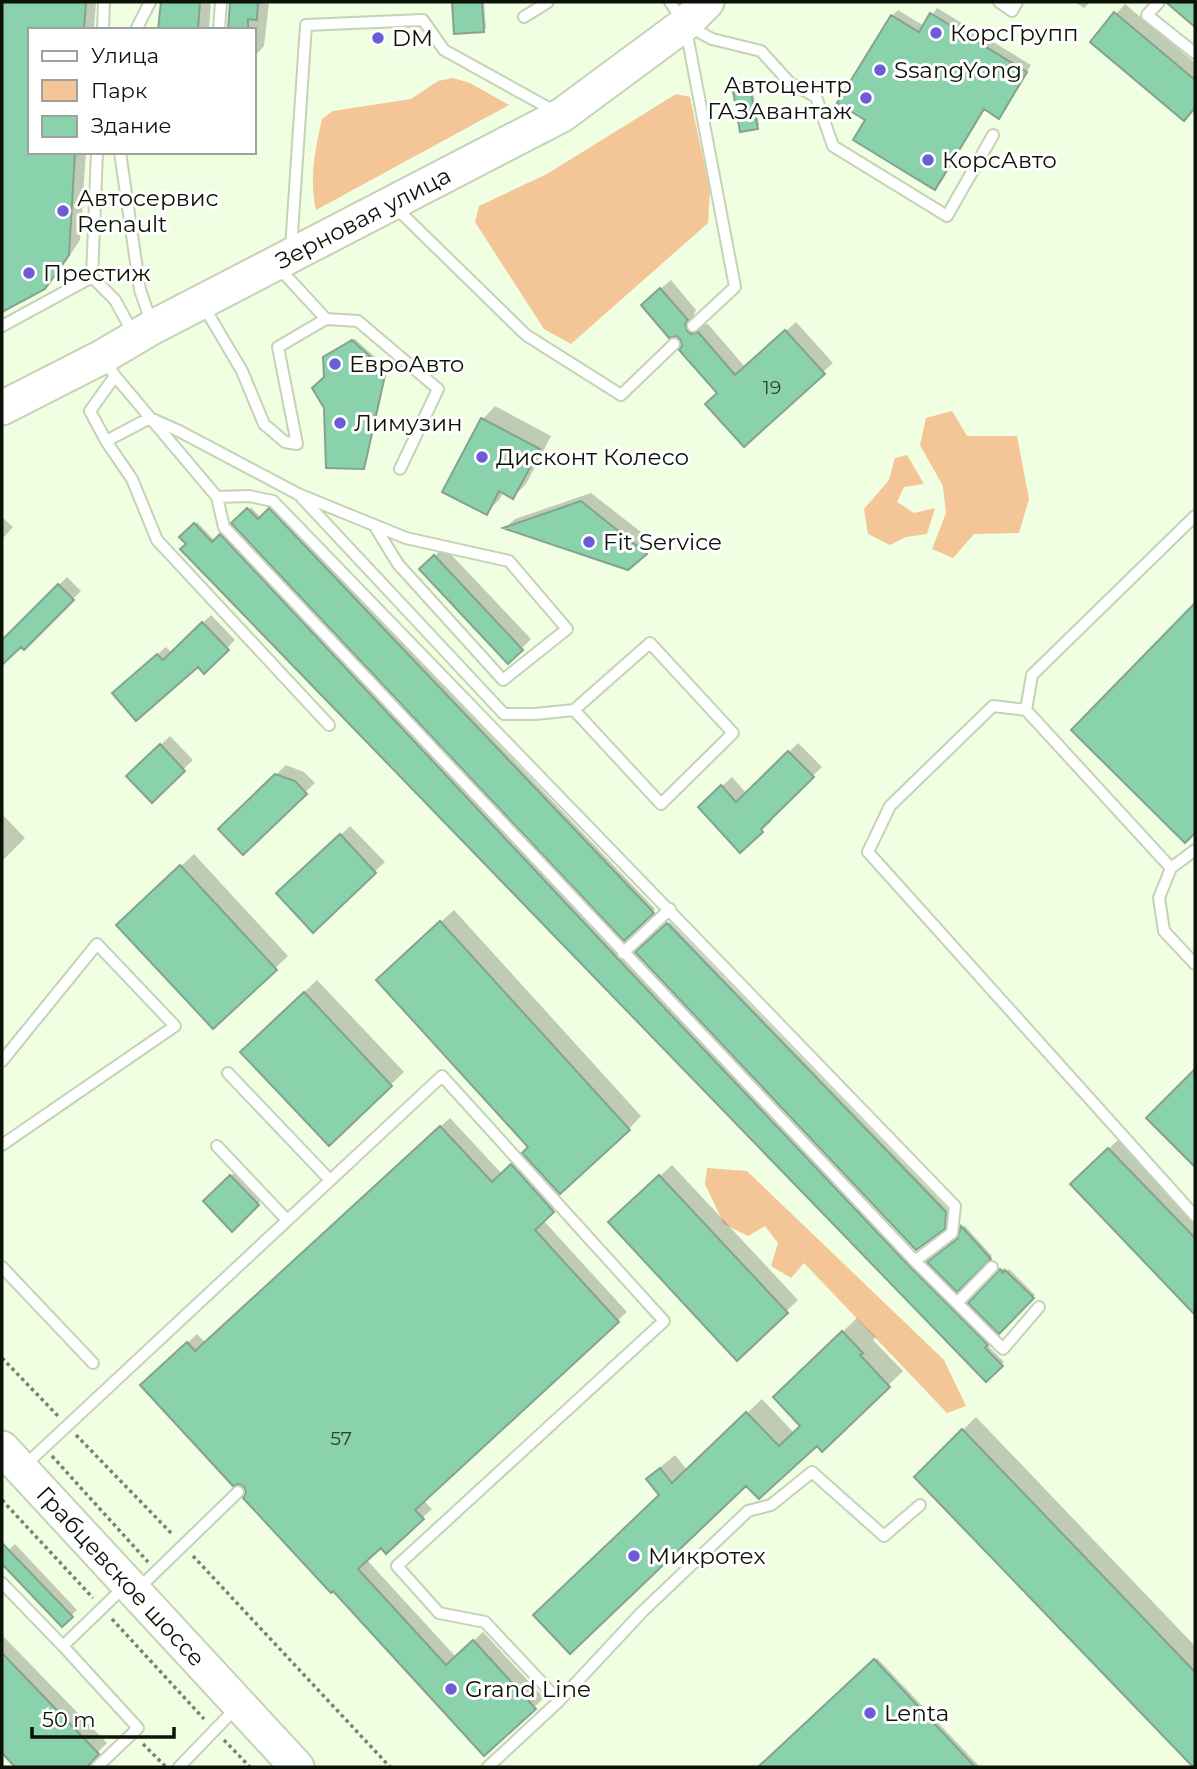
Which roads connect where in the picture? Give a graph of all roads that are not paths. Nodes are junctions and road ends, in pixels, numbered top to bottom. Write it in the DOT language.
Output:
graph roads {
  1 [pos="104,2"];
  2 [pos="150,2"];
  3 [pos="221,2"];
  4 [pos="548,2"];
  5 [pos="999,2"];
  6 [pos="1017,2"];
  7 [pos="1159,2"];
  8 [pos="687,9"];
  9 [pos="524,17"];
  10 [pos="103,28"];
  11 [pos="137,28"];
  12 [pos="219,28"];
  13 [pos="1195,53"];
  14 [pos="562,115"];
  15 [pos="993,135"];
  16 [pos="97,154"];
  17 [pos="120,154"];
  18 [pos="392,204"];
  19 [pos="283,261"];
  20 [pos="92,277"];
  21 [pos="201,303"];
  22 [pos="326,319"];
  23 [pos="2,326"];
  24 [pos="693,326"];
  25 [pos="144,332"];
  26 [pos="674,344"];
  27 [pos="109,366"];
  28 [pos="2,408"];
  29 [pos="150,418"];
  30 [pos="106,442"];
  31 [pos="400,470"];
  32 [pos="298,494"];
  33 [pos="216,497"];
  34 [pos="1195,516"];
  35 [pos="374,525"];
  36 [pos="574,710"];
  37 [pos="1026,710"];
  38 [pos="329,725"];
  39 [pos="1195,850"];
  40 [pos="1171,868"];
  41 [pos="670,909"];
  42 [pos="623,953"];
  43 [pos="1195,964"];
  44 [pos="2,1061"];
  45 [pos="228,1073"];
  46 [pos="2,1144"];
  47 [pos="217,1146"];
  48 [pos="330,1179"];
  49 [pos="1195,1216"];
  50 [pos="286,1220"];
  51 [pos="915,1261"];
  52 [pos="2,1267"];
  53 [pos="992,1267"];
  54 [pos="957,1303"];
  55 [pos="1039,1307"];
  56 [pos="93,1363"];
  57 [pos="22,1455"];
  58 [pos="238,1492"];
  59 [pos="920,1505"];
  60 [pos="2,1583"];
  61 [pos="139,1583"];
  62 [pos="64,1646"];
  63 [pos="559,1701"];
  64 [pos="239,1705"];
  65 [pos="97,1767"];
  66 [pos="178,1767"];
  67 [pos="297,1767"];
  68 [pos="488,1767"];
  1 -- 10 [label="lane"];
  2 -- 11 [label="lane"];
  3 -- 12 [label="lane"];
  4 -- 9 [label="lane"];
  5 -- 6 [label="lane"];
  7 -- 13 [label="lane"];
  8 -- 14 [label="main road, Зерновая улица"];
  8 -- 15 [label="lane"];
  8 -- 24 [label="lane"];
  14 -- 18 [label="main road, Зерновая улица"];
  14 -- 19 [label="lane"];
  16 -- 20 [label="lane"];
  17 -- 25 [label="lane"];
  18 -- 19 [label="main road, Зерновая улица"];
  18 -- 26 [label="lane"];
  19 -- 21 [label="main road, Зерновая улица"];
  19 -- 22 [label="lane"];
  20 -- 23 [label="lane"];
  20 -- 25 [label="lane"];
  21 -- 22 [label="lane"];
  21 -- 25 [label="main road, Зерновая улица"];
  22 -- 31 [label="lane"];
  25 -- 27 [label="main road, Зерновая улица"];
  27 -- 28 [label="main road, Зерновая улица"];
  27 -- 29 [label="lane"];
  27 -- 30 [label="lane"];
  29 -- 30 [label="lane"];
  29 -- 32 [label="lane"];
  29 -- 33 [label="lane"];
  30 -- 38 [label="lane"];
  32 -- 35 [label="lane"];
  32 -- 36 [label="lane"];
  33 -- 41 [label="lane"];
  33 -- 42 [label="lane"];
  34 -- 37 [label="lane"];
  35 -- 35 [label="lane"];
  36 -- 36 [label="lane"];
  37 -- 40 [label="lane"];
  37 -- 49 [label="lane"];
  39 -- 40 [label="lane"];
  40 -- 43 [label="lane"];
  41 -- 42 [label="lane"];
  41 -- 51 [label="lane"];
  42 -- 51 [label="lane"];
  44 -- 46 [label="lane"];
  45 -- 48 [label="lane"];
  47 -- 50 [label="lane"];
  48 -- 50 [label="lane"];
  48 -- 63 [label="lane"];
  50 -- 57 [label="lane"];
  51 -- 54 [label="lane"];
  52 -- 56 [label="lane"];
  53 -- 54 [label="lane"];
  54 -- 55 [label="lane"];
  57 -- 61 [label="main road, Грабцевское шоссе"];
  58 -- 61 [label="lane"];
  59 -- 63 [label="lane"];
  60 -- 62 [label="lane"];
  61 -- 62 [label="lane"];
  61 -- 64 [label="main road, Грабцевское шоссе"];
  62 -- 65 [label="lane"];
  63 -- 68 [label="lane"];
  64 -- 66 [label="lane"];
  64 -- 67 [label="main road, Грабцевское шоссе"];
}
